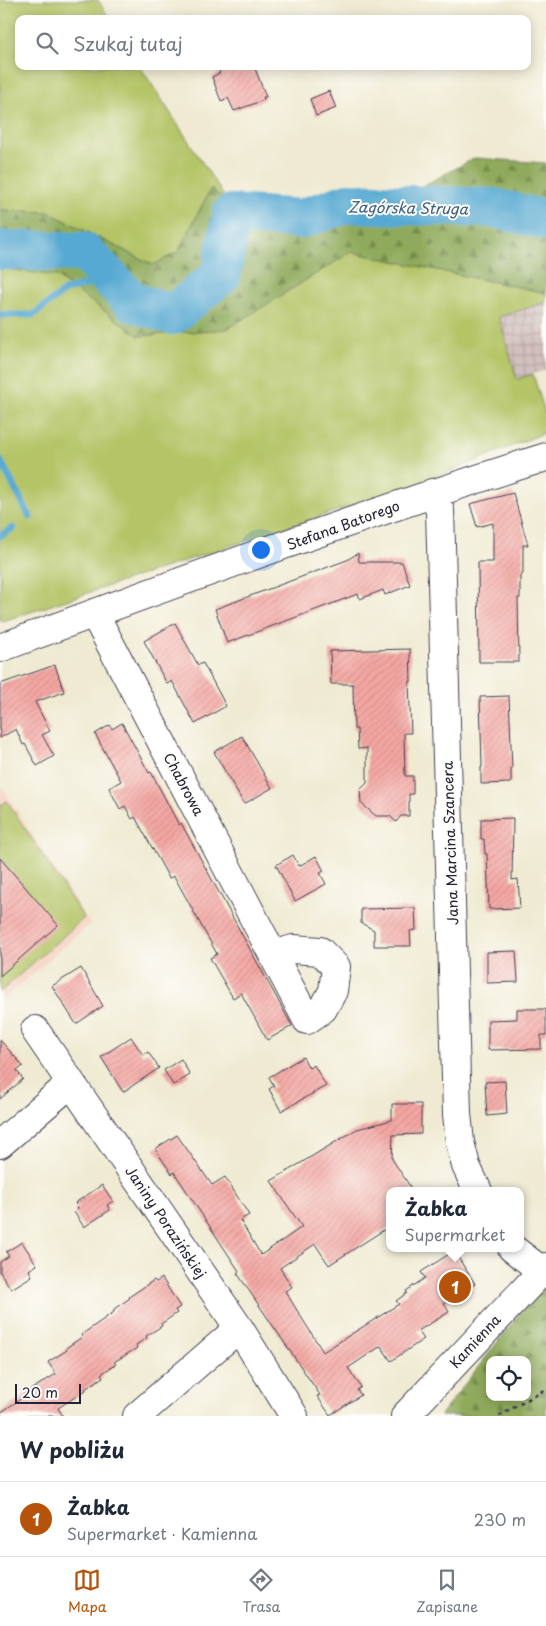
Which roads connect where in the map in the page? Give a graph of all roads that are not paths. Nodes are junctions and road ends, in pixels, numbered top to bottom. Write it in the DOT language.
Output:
graph roads {
  1 [pos="546,457"];
  2 [pos="432,493"];
  3 [pos="94,613"];
  4 [pos="0,648"];
  5 [pos="273,955"];
  6 [pos="35,1030"];
  7 [pos="71,1083"];
  8 [pos="0,1144"];
  9 [pos="476,1187"];
  10 [pos="518,1252"];
  11 [pos="544,1269"];
  12 [pos="239,1328"];
  13 [pos="137,1416"];
  14 [pos="294,1416"];
  15 [pos="405,1416"];
  1 -- 2 [label="street, Stefana Batorego"];
  2 -- 3 [label="street, Stefana Batorego"];
  2 -- 9 [label="street, Jana Marcina Szancera"];
  3 -- 4 [label="street, Stefana Batorego"];
  3 -- 5 [label="street, Chabrowa"];
  6 -- 7 [label="street, Janiny Porazińskiej"];
  7 -- 8 [label="street"];
  7 -- 12 [label="street, Janiny Porazińskiej"];
  10 -- 11 [label="street"];
  11 -- 15 [label="street, Kamienna"];
  12 -- 13 [label="street"];
  12 -- 14 [label="street, Janiny Porazińskiej"];
}
